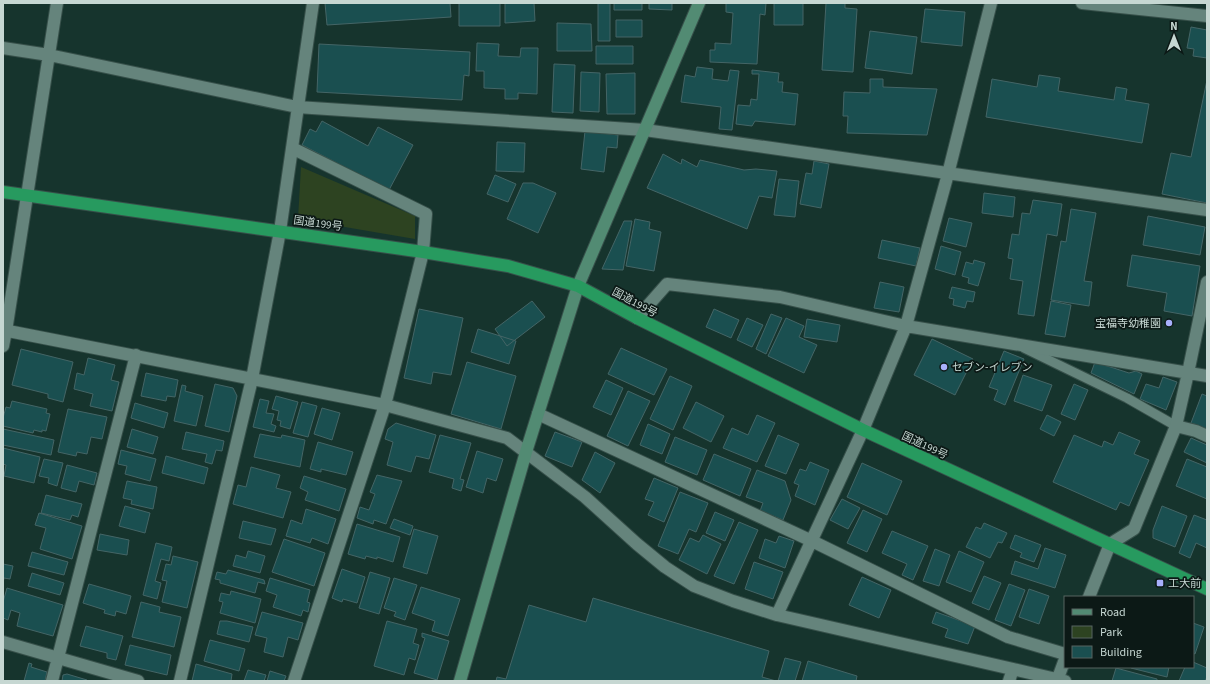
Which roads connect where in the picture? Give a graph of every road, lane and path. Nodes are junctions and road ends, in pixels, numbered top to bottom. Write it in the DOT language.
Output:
graph roads {
  1 [pos="57,3"];
  2 [pos="313,3"];
  3 [pos="699,3"];
  4 [pos="991,3"];
  5 [pos="1082,3"];
  6 [pos="1207,16"];
  7 [pos="3,48"];
  8 [pos="49,55"];
  9 [pos="297,107"];
  10 [pos="645,130"];
  11 [pos="292,148"];
  12 [pos="948,174"];
  13 [pos="3,192"];
  14 [pos="27,195"];
  15 [pos="1207,210"];
  16 [pos="280,231"];
  17 [pos="423,252"];
  18 [pos="1207,282"];
  19 [pos="578,286"];
  20 [pos="637,318"];
  21 [pos="906,326"];
  22 [pos="5,331"];
  23 [pos="1016,344"];
  24 [pos="3,346"];
  25 [pos="136,356"];
  26 [pos="1188,373"];
  27 [pos="1207,376"];
  28 [pos="252,379"];
  29 [pos="385,405"];
  30 [pos="538,414"];
  31 [pos="1176,426"];
  32 [pos="862,430"];
  33 [pos="1207,436"];
  34 [pos="526,452"];
  35 [pos="812,541"];
  36 [pos="1110,544"];
  37 [pos="1207,589"];
  38 [pos="1089,596"];
  39 [pos="777,615"];
  40 [pos="3,642"];
  41 [pos="1064,654"];
  42 [pos="58,658"];
  43 [pos="1064,663"];
  44 [pos="1013,669"];
  45 [pos="1060,680"];
  46 [pos="52,681"];
  47 [pos="138,681"];
  48 [pos="180,681"];
  49 [pos="294,681"];
  50 [pos="460,681"];
  51 [pos="1009,681"];
  1 -- 8 [label="street"];
  2 -- 9 [label="street"];
  3 -- 10 [label="street"];
  4 -- 12 [label="street"];
  5 -- 6 [label="street"];
  7 -- 8 [label="street"];
  8 -- 9 [label="street"];
  8 -- 14 [label="street"];
  9 -- 10 [label="street"];
  9 -- 11 [label="street"];
  10 -- 12 [label="street"];
  10 -- 19 [label="street"];
  11 -- 16 [label="street"];
  11 -- 17 [label="street"];
  12 -- 15 [label="street"];
  12 -- 21 [label="street"];
  13 -- 14 [label="highway, 国道199号"];
  14 -- 16 [label="highway, 国道199号"];
  14 -- 22 [label="street"];
  16 -- 17 [label="highway, 国道199号"];
  16 -- 28 [label="street"];
  17 -- 19 [label="highway, 国道199号"];
  17 -- 29 [label="street"];
  18 -- 26 [label="street"];
  19 -- 20 [label="highway, 国道199号"];
  19 -- 30 [label="street"];
  20 -- 21 [label="street"];
  20 -- 32 [label="highway, 国道199号"];
  21 -- 23 [label="street"];
  21 -- 32 [label="street"];
  22 -- 24 [label="street"];
  22 -- 25 [label="street"];
  23 -- 26 [label="street"];
  23 -- 31 [label="lane"];
  25 -- 28 [label="street"];
  25 -- 42 [label="street"];
  26 -- 27 [label="street"];
  26 -- 31 [label="street"];
  28 -- 29 [label="street"];
  28 -- 48 [label="street"];
  29 -- 34 [label="street"];
  29 -- 49 [label="street"];
  30 -- 34 [label="street"];
  30 -- 35 [label="street"];
  31 -- 33 [label="street"];
  31 -- 36 [label="street"];
  32 -- 35 [label="street"];
  32 -- 36 [label="highway, 国道199号"];
  34 -- 39 [label="street"];
  34 -- 50 [label="street"];
  35 -- 39 [label="street"];
  35 -- 41 [label="street"];
  36 -- 37 [label="highway, 国道199号"];
  36 -- 38 [label="street"];
  39 -- 44 [label="street"];
  40 -- 42 [label="street"];
  42 -- 46 [label="street"];
  42 -- 47 [label="street"];
  43 -- 45 [label="street"];
  44 -- 45 [label="street"];
  44 -- 51 [label="street"];
}
